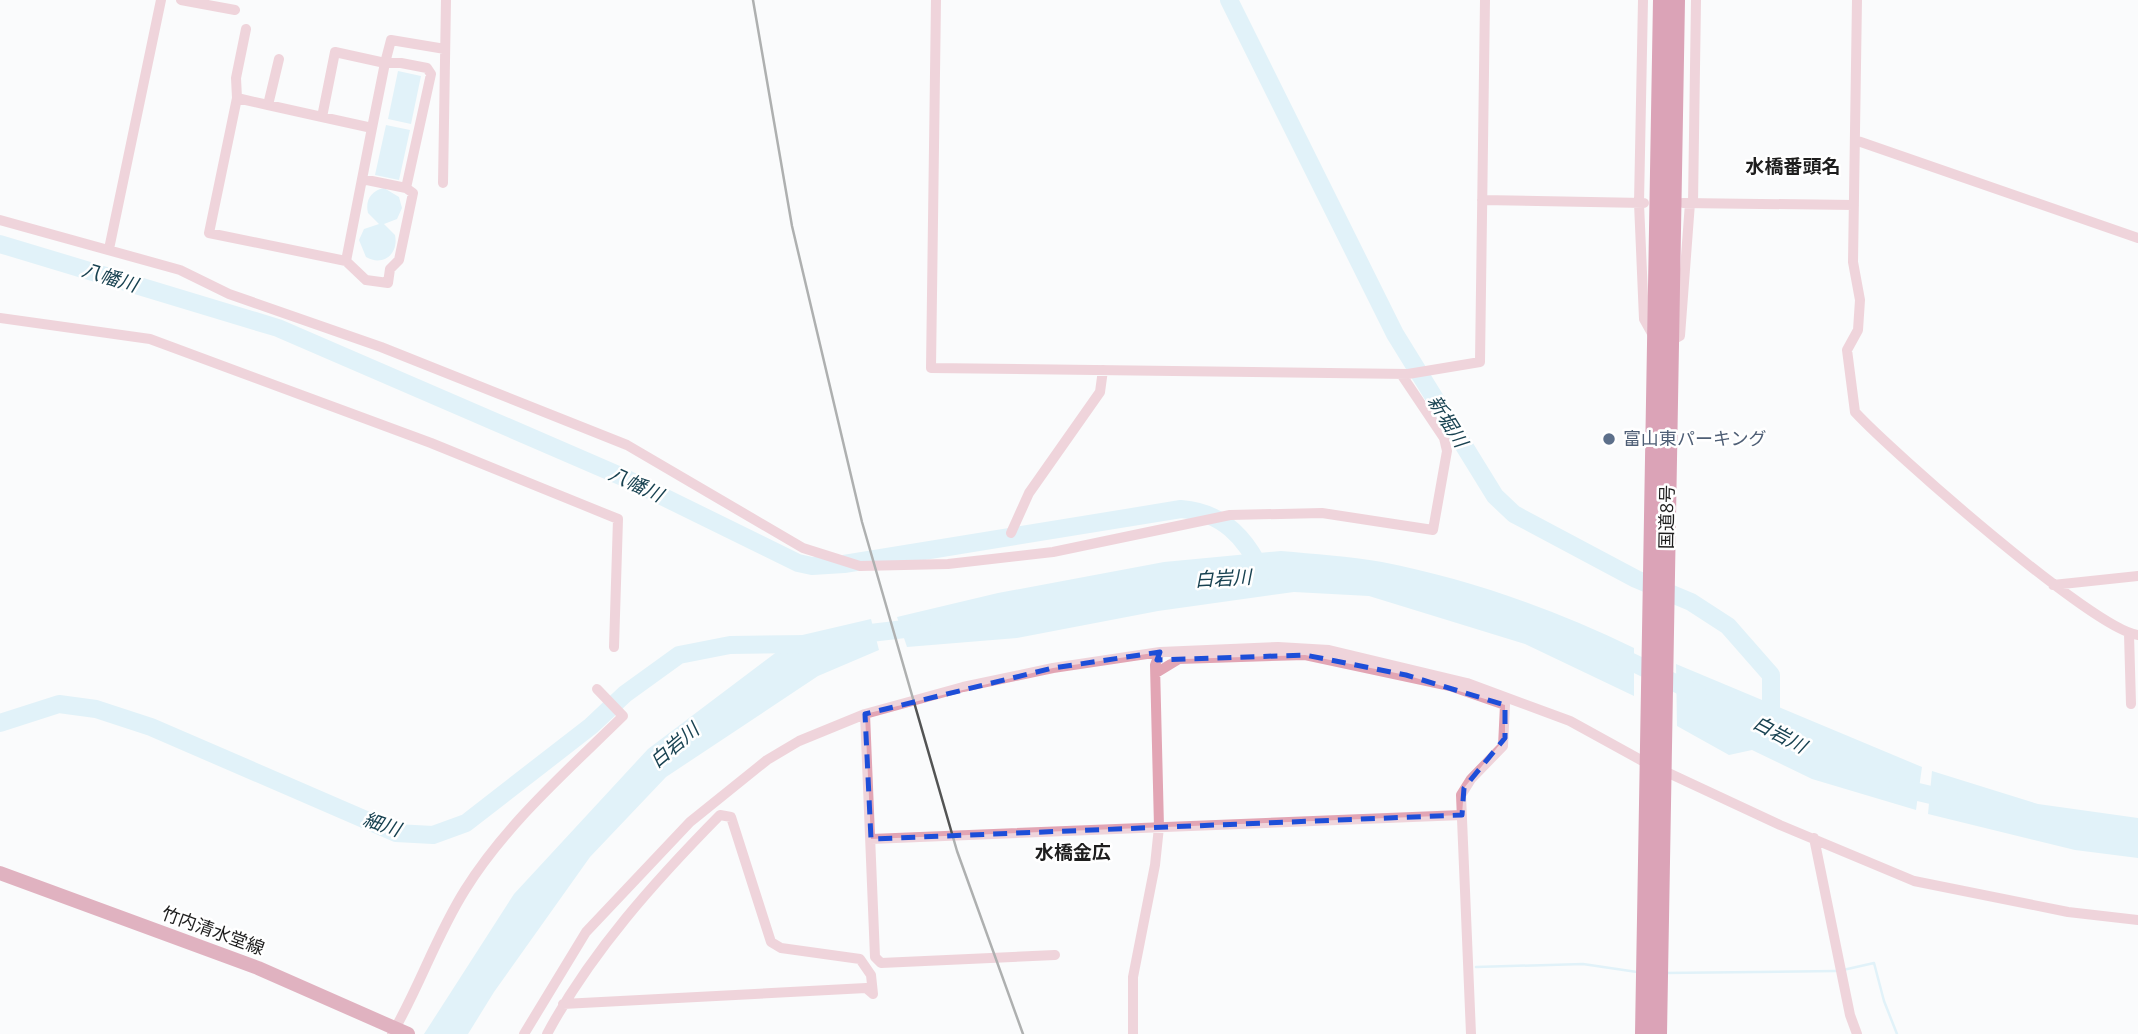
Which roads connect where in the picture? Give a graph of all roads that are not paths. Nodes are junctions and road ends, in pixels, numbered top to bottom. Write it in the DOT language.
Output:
graph roads {
  1 [pos="161,0"];
  2 [pos="181,0"];
  3 [pos="446,0"];
  4 [pos="936,0"];
  5 [pos="1485,0"];
  6 [pos="1643,0"];
  7 [pos="1662,0"];
  8 [pos="1676,0"];
  9 [pos="1696,0"];
  10 [pos="1857,0"];
  11 [pos="235,10"];
  12 [pos="247,29"];
  13 [pos="445,49"];
  14 [pos="279,59"];
  15 [pos="385,63"];
  16 [pos="237,98"];
  17 [pos="268,105"];
  18 [pos="322,117"];
  19 [pos="372,128"];
  20 [pos="1855,140"];
  21 [pos="362,179"];
  22 [pos="443,183"];
  23 [pos="407,188"];
  24 [pos="1482,200"];
  25 [pos="1643,203"];
  26 [pos="1689,203"];
  27 [pos="1854,205"];
  28 [pos="0,220"];
  29 [pos="2138,238"];
  30 [pos="109,249"];
  31 [pos="346,261"];
  32 [pos="0,318"];
  33 [pos="1663,340"];
  34 [pos="1103,370"];
  35 [pos="1404,374"];
  36 [pos="1011,533"];
  37 [pos="2138,576"];
  38 [pos="2053,585"];
  39 [pos="2133,634"];
  40 [pos="614,647"];
  41 [pos="1160,653"];
  42 [pos="1156,673"];
  43 [pos="597,689"];
  44 [pos="2131,704"];
  45 [pos="865,714"];
  46 [pos="1655,762"];
  47 [pos="1462,815"];
  48 [pos="1159,827"];
  49 [pos="1814,838"];
  50 [pos="871,839"];
  51 [pos="0,873"];
  52 [pos="2138,920"];
  53 [pos="1055,956"];
  54 [pos="563,1004"];
  55 [pos="399,1032"];
  56 [pos="524,1034"];
  57 [pos="547,1034"];
  58 [pos="1133,1034"];
  59 [pos="1471,1034"];
  60 [pos="1644,1034"];
  61 [pos="1658,1034"];
  62 [pos="1857,1034"];
  1 -- 30 [label="street"];
  2 -- 11 [label="street"];
  3 -- 13 [label="street"];
  4 -- 34 [label="street"];
  5 -- 24 [label="street"];
  6 -- 25 [label="street"];
  7 -- 33 [label="highway, 国道8号"];
  8 -- 33 [label="highway, 国道8号"];
  9 -- 26 [label="street"];
  10 -- 20 [label="street"];
  12 -- 16 [label="street"];
  13 -- 15 [label="street"];
  13 -- 22 [label="street"];
  14 -- 17 [label="street"];
  15 -- 18 [label="street"];
  15 -- 19 [label="street"];
  15 -- 23 [label="street"];
  16 -- 17 [label="street"];
  16 -- 31 [label="street"];
  17 -- 18 [label="street"];
  18 -- 19 [label="street"];
  19 -- 21 [label="street"];
  20 -- 27 [label="street"];
  20 -- 29 [label="street"];
  21 -- 23 [label="street"];
  21 -- 31 [label="street"];
  23 -- 31 [label="street"];
  24 -- 25 [label="street"];
  24 -- 35 [label="street"];
  25 -- 33 [label="street"];
  26 -- 27 [label="street"];
  26 -- 33 [label="street"];
  27 -- 38 [label="street"];
  28 -- 30 [label="street"];
  30 -- 35 [label="street"];
  32 -- 40 [label="street"];
  33 -- 46 [label="highway, 国道8号"];
  34 -- 35 [label="street"];
  34 -- 36 [label="street"];
  37 -- 38 [label="street"];
  38 -- 39 [label="street"];
  39 -- 44 [label="street"];
  41 -- 42 [label="street"];
  41 -- 45 [label="street"];
  41 -- 46 [label="street"];
  42 -- 47 [label="street"];
  42 -- 48 [label="street"];
  43 -- 55 [label="street"];
  45 -- 50 [label="street"];
  45 -- 56 [label="street"];
  46 -- 49 [label="street"];
  46 -- 60 [label="highway, 国道8号"];
  46 -- 61 [label="highway, 国道8号"];
  47 -- 48 [label="street"];
  47 -- 59 [label="street"];
  48 -- 50 [label="street"];
  48 -- 58 [label="street"];
  49 -- 52 [label="street"];
  49 -- 62 [label="street"];
  50 -- 53 [label="street"];
  51 -- 55 [label="main road, 竹内清水堂線"];
  54 -- 54 [label="street"];
  54 -- 57 [label="street"];
}
